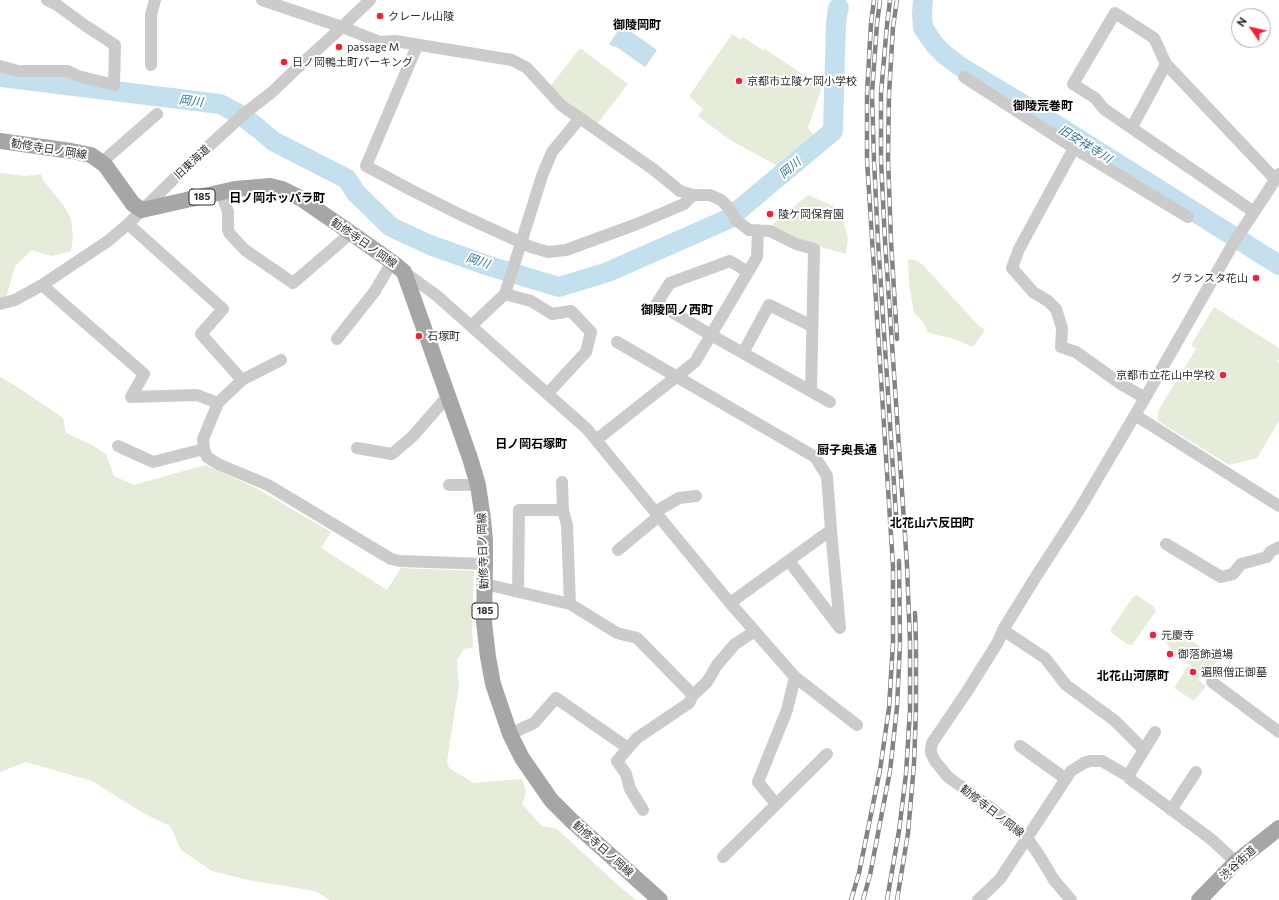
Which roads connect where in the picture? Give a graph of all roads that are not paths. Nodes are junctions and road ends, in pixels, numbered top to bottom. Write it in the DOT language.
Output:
graph roads {
  1 [pos="47,0"];
  2 [pos="155,0"];
  3 [pos="262,0"];
  4 [pos="370,0"];
  5 [pos="342,27"];
  6 [pos="417,46"];
  7 [pos="1166,64"];
  8 [pos="151,65"];
  9 [pos="0,66"];
  10 [pos="964,77"];
  11 [pos="157,114"];
  12 [pos="580,118"];
  13 [pos="1132,128"];
  14 [pos="0,141"];
  15 [pos="1074,148"];
  16 [pos="102,162"];
  17 [pos="1277,176"];
  18 [pos="221,192"];
  19 [pos="692,196"];
  20 [pos="142,210"];
  21 [pos="1254,212"];
  22 [pos="1188,217"];
  23 [pos="128,224"];
  24 [pos="758,230"];
  25 [pos="351,233"];
  26 [pos="521,241"];
  27 [pos="398,267"];
  28 [pos="748,272"];
  29 [pos="42,285"];
  30 [pos="505,294"];
  31 [pos="0,304"];
  32 [pos="472,326"];
  33 [pos="812,326"];
  34 [pos="711,335"];
  35 [pos="338,339"];
  36 [pos="617,342"];
  37 [pos="742,353"];
  38 [pos="282,360"];
  39 [pos="676,377"];
  40 [pos="242,380"];
  41 [pos="811,391"];
  42 [pos="548,393"];
  43 [pos="447,397"];
  44 [pos="1145,398"];
  45 [pos="830,402"];
  46 [pos="218,403"];
  47 [pos="1135,415"];
  48 [pos="596,440"];
  49 [pos="118,446"];
  50 [pos="357,448"];
  51 [pos="204,449"];
  52 [pos="562,482"];
  53 [pos="449,485"];
  54 [pos="478,485"];
  55 [pos="696,496"];
  56 [pos="1279,506"];
  57 [pos="563,510"];
  58 [pos="657,514"];
  59 [pos="831,530"];
  60 [pos="1166,544"];
  61 [pos="1279,547"];
  62 [pos="618,550"];
  63 [pos="789,560"];
  64 [pos="485,564"];
  65 [pos="485,584"];
  66 [pos="518,592"];
  67 [pos="730,603"];
  68 [pos="570,604"];
  69 [pos="1003,630"];
  70 [pos="755,631"];
  71 [pos="795,677"];
  72 [pos="1212,682"];
  73 [pos="693,695"];
  74 [pos="857,725"];
  75 [pos="1155,732"];
  76 [pos="1279,732"];
  77 [pos="510,734"];
  78 [pos="1020,746"];
  79 [pos="628,748"];
  80 [pos="1144,750"];
  81 [pos="827,754"];
  82 [pos="1196,772"];
  83 [pos="1128,776"];
  84 [pos="1066,779"];
  85 [pos="776,804"];
  86 [pos="643,810"];
  87 [pos="1172,810"];
  88 [pos="1279,828"];
  89 [pos="1027,838"];
  90 [pos="723,857"];
  91 [pos="1236,862"];
  92 [pos="660,900"];
  93 [pos="978,900"];
  94 [pos="1071,900"];
  95 [pos="1199,900"];
  1 -- 9 [label="street"];
  2 -- 8 [label="street"];
  3 -- 5 [label="street"];
  4 -- 5 [label="street, 旧東海道"];
  5 -- 6 [label="street"];
  5 -- 20 [label="street, 旧東海道"];
  6 -- 12 [label="street"];
  6 -- 26 [label="street"];
  7 -- 13 [label="street"];
  7 -- 13 [label="street"];
  7 -- 17 [label="street"];
  10 -- 15 [label="street"];
  11 -- 16 [label="street"];
  12 -- 19 [label="street"];
  12 -- 26 [label="street"];
  13 -- 21 [label="street"];
  14 -- 16 [label="main road, 勧修寺日ノ岡線"];
  15 -- 22 [label="street"];
  15 -- 44 [label="street"];
  16 -- 20 [label="main road, 勧修寺日ノ岡線"];
  17 -- 21 [label="street"];
  18 -- 20 [label="main road, 勧修寺日ノ岡線 / 185"];
  18 -- 25 [label="main road, 勧修寺日ノ岡線 / 185"];
  18 -- 25 [label="street"];
  19 -- 24 [label="street"];
  19 -- 26 [label="street"];
  20 -- 23 [label="street, 旧東海道"];
  21 -- 44 [label="street"];
  23 -- 29 [label="street, 旧東海道"];
  23 -- 40 [label="street"];
  24 -- 28 [label="street"];
  24 -- 33 [label="street"];
  25 -- 27 [label="main road, 勧修寺日ノ岡線 / 185"];
  26 -- 30 [label="street"];
  27 -- 32 [label="street, 勧修寺日ノ岡線 / 185"];
  27 -- 35 [label="street"];
  27 -- 43 [label="main road, 勧修寺日ノ岡線 / 185"];
  28 -- 34 [label="street"];
  28 -- 34 [label="street"];
  29 -- 31 [label="street, 旧東海道"];
  29 -- 46 [label="street"];
  30 -- 32 [label="street"];
  30 -- 42 [label="street"];
  32 -- 42 [label="street, 勧修寺日ノ岡線 / 185"];
  33 -- 37 [label="street"];
  33 -- 41 [label="street"];
  34 -- 37 [label="street"];
  34 -- 39 [label="street"];
  36 -- 39 [label="street"];
  37 -- 41 [label="street"];
  38 -- 40 [label="street"];
  39 -- 48 [label="street"];
  39 -- 59 [label="street"];
  40 -- 46 [label="street"];
  41 -- 45 [label="street"];
  42 -- 48 [label="street, 勧修寺日ノ岡線 / 185"];
  43 -- 50 [label="street"];
  43 -- 54 [label="main road, 勧修寺日ノ岡線 / 185"];
  44 -- 47 [label="street"];
  46 -- 51 [label="street"];
  47 -- 56 [label="street"];
  47 -- 69 [label="street"];
  48 -- 58 [label="street, 勧修寺日ノ岡線 / 185"];
  49 -- 51 [label="street"];
  51 -- 64 [label="street"];
  52 -- 57 [label="street"];
  53 -- 54 [label="street"];
  54 -- 64 [label="main road, 勧修寺日ノ岡線 / 185"];
  55 -- 58 [label="street"];
  57 -- 66 [label="street"];
  57 -- 68 [label="street"];
  58 -- 62 [label="street"];
  58 -- 67 [label="street, 勧修寺日ノ岡線 / 185"];
  59 -- 63 [label="street"];
  59 -- 63 [label="street"];
  60 -- 61 [label="street"];
  63 -- 67 [label="street"];
  64 -- 65 [label="main road, 勧修寺日ノ岡線 / 185"];
  65 -- 66 [label="street"];
  65 -- 77 [label="main road, 勧修寺日ノ岡線 / 185"];
  66 -- 68 [label="street"];
  67 -- 70 [label="street, 勧修寺日ノ岡線 / 185"];
  68 -- 73 [label="street"];
  69 -- 80 [label="street"];
  69 -- 89 [label="street, 勧修寺日ノ岡線"];
  70 -- 71 [label="street, 勧修寺日ノ岡線 / 185"];
  70 -- 73 [label="street"];
  71 -- 74 [label="street, 勧修寺日ノ岡線 / 185"];
  71 -- 85 [label="street"];
  72 -- 76 [label="street"];
  73 -- 79 [label="street"];
  75 -- 80 [label="street"];
  77 -- 79 [label="street"];
  77 -- 92 [label="main road, 勧修寺日ノ岡線 / 185"];
  78 -- 84 [label="street"];
  79 -- 86 [label="street"];
  80 -- 83 [label="street"];
  81 -- 85 [label="street"];
  82 -- 87 [label="street"];
  83 -- 84 [label="street"];
  83 -- 87 [label="street"];
  84 -- 89 [label="street"];
  85 -- 90 [label="street"];
  87 -- 91 [label="street"];
  88 -- 91 [label="main road, 渋谷街道"];
  89 -- 93 [label="street"];
  89 -- 94 [label="street, 勧修寺日ノ岡線"];
  91 -- 95 [label="main road, 渋谷街道"];
}
